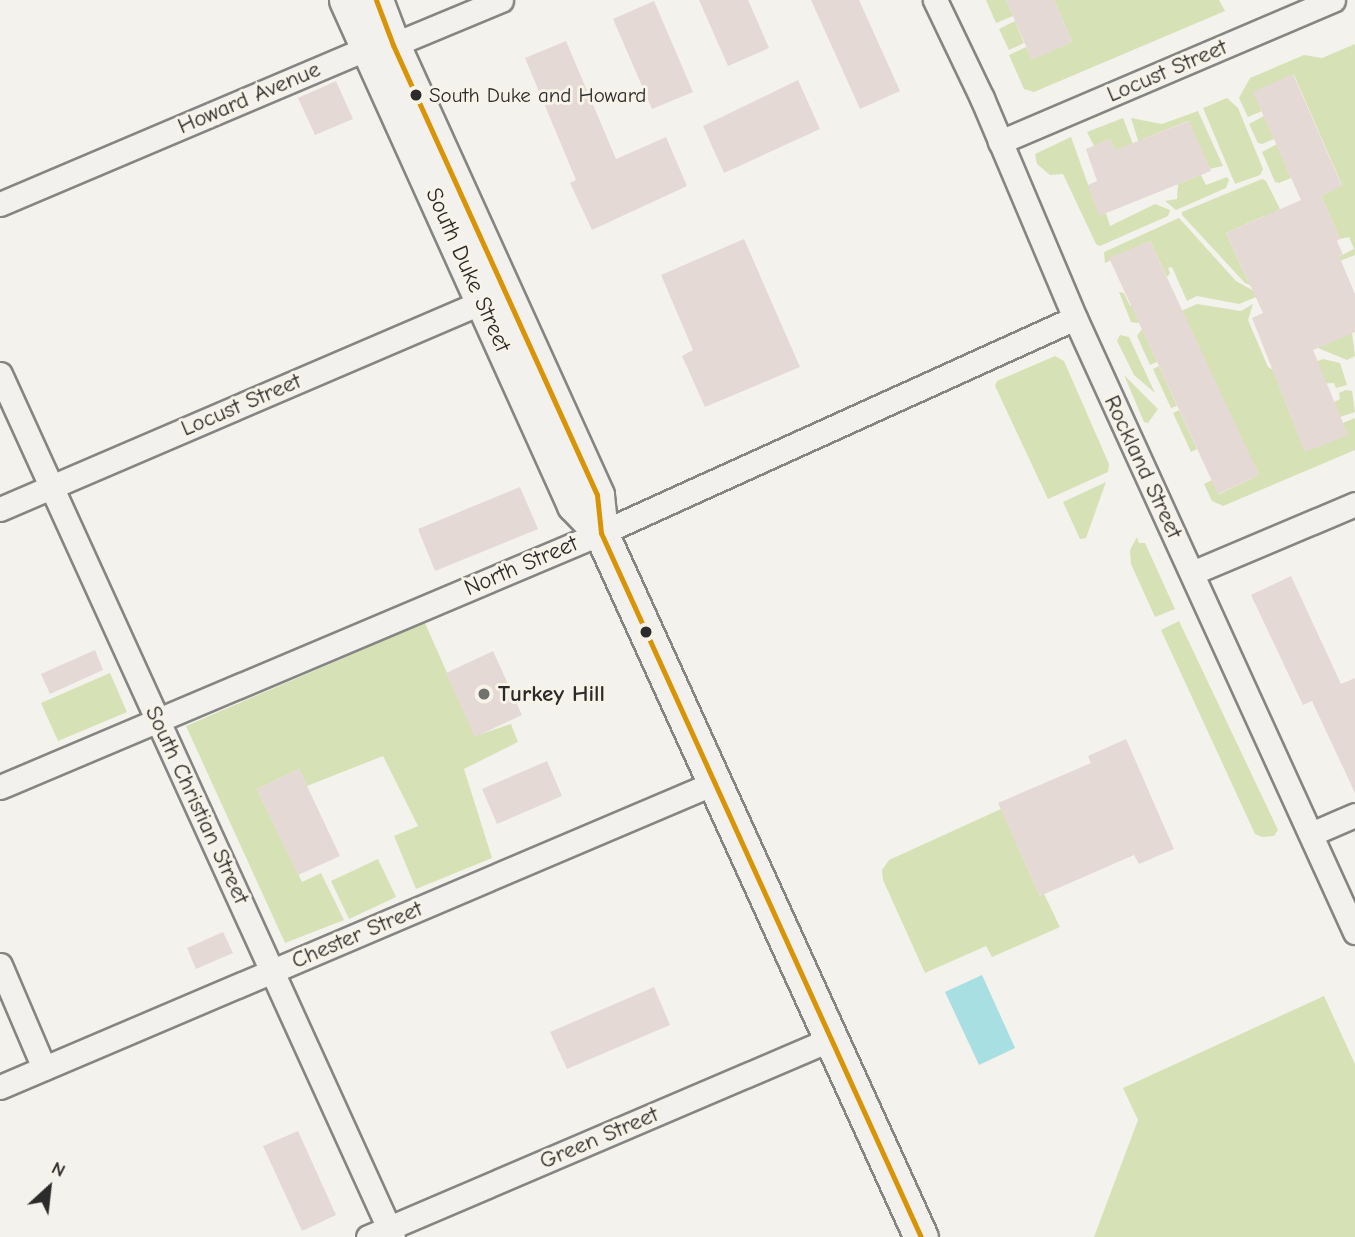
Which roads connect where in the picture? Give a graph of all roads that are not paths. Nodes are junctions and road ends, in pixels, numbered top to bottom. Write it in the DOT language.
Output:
graph roads {
  1 [pos="346,0"];
  2 [pos="376,0"];
  3 [pos="501,0"];
  4 [pos="935,0"];
  5 [pos="1333,0"];
  6 [pos="380,47"];
  7 [pos="1000,142"];
  8 [pos="0,204"];
  9 [pos="482,302"];
  10 [pos="1075,318"];
  11 [pos="0,374"];
  12 [pos="52,486"];
  13 [pos="1355,504"];
  14 [pos="0,509"];
  15 [pos="601,533"];
  16 [pos="1192,573"];
  17 [pos="157,720"];
  18 [pos="715,783"];
  19 [pos="0,787"];
  20 [pos="1355,816"];
  21 [pos="1311,834"];
  22 [pos="1355,932"];
  23 [pos="0,965"];
  24 [pos="273,971"];
  25 [pos="831,1039"];
  26 [pos="44,1068"];
  27 [pos="0,1087"];
  28 [pos="391,1232"];
  29 [pos="368,1237"];
  30 [pos="921,1237"];
  1 -- 6 [label="main road, South Duke Street"];
  2 -- 6 [label="main road, South Duke Street"];
  3 -- 6 [label="street, Howard Avenue"];
  4 -- 7 [label="street, Rockland Street"];
  5 -- 7 [label="street, Locust Street"];
  6 -- 8 [label="street, Howard Avenue"];
  6 -- 9 [label="main road, South Duke Street"];
  6 -- 15 [label="main road, South Duke Street"];
  7 -- 10 [label="street, Rockland Street"];
  9 -- 12 [label="street, Locust Street"];
  9 -- 15 [label="main road, South Duke Street"];
  10 -- 15 [label="street, North Street"];
  10 -- 16 [label="street, Rockland Street"];
  11 -- 12 [label="street, South Christian Street"];
  12 -- 14 [label="street, Locust Street"];
  12 -- 17 [label="street, South Christian Street"];
  13 -- 16 [label="street"];
  15 -- 17 [label="street, North Street"];
  15 -- 18 [label="main road, South Duke Street"];
  16 -- 21 [label="street, Rockland Street"];
  17 -- 19 [label="street, North Street"];
  17 -- 24 [label="street, South Christian Street"];
  18 -- 24 [label="street, Chester Street"];
  18 -- 25 [label="main road, South Duke Street"];
  20 -- 21 [label="street"];
  21 -- 22 [label="street, Rockland Street"];
  23 -- 26 [label="street"];
  24 -- 26 [label="street, Chester Street"];
  24 -- 28 [label="street, South Christian Street"];
  25 -- 28 [label="street, Green Street"];
  25 -- 30 [label="main road, South Duke Street"];
  26 -- 27 [label="street, Chester Street"];
  28 -- 29 [label="street, Green Street"];
}
